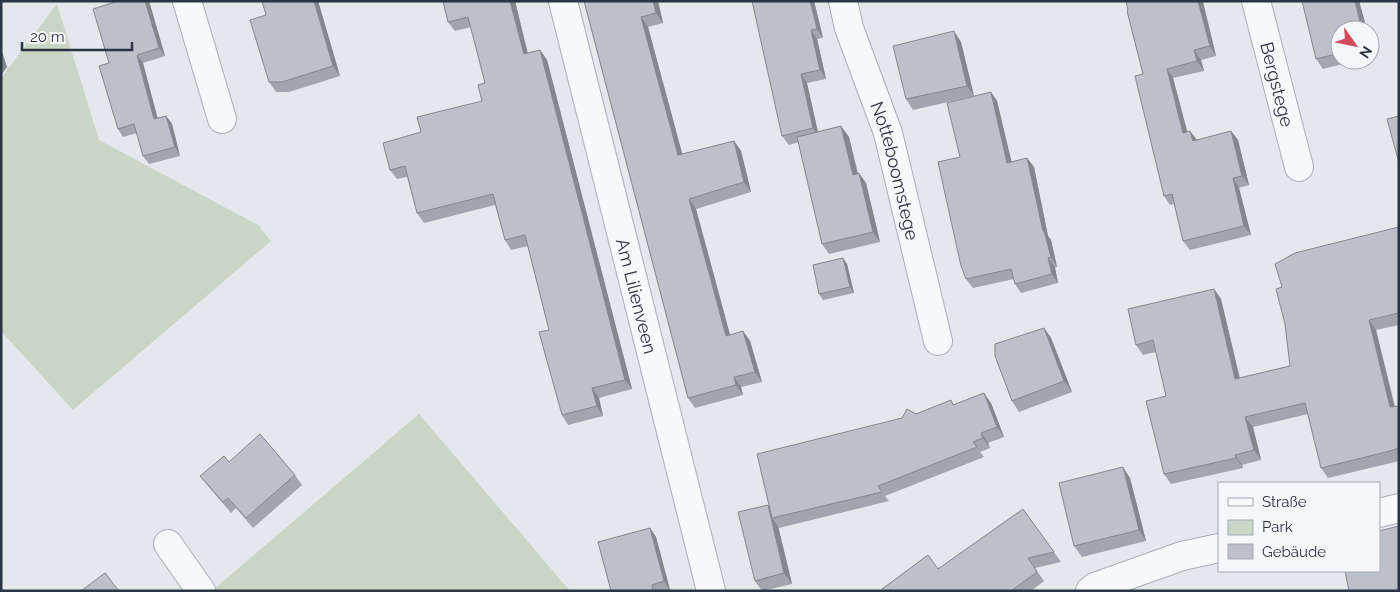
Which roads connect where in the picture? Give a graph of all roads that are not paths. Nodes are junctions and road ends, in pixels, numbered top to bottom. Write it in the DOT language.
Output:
graph roads {
  1 [pos="187,1"];
  2 [pos="563,1"];
  3 [pos="843,1"];
  4 [pos="1256,1"];
  5 [pos="222,119"];
  6 [pos="1299,167"];
  7 [pos="938,341"];
  8 [pos="1399,508"];
  9 [pos="1380,513"];
  10 [pos="168,544"];
  11 [pos="1218,548"];
  12 [pos="202,591"];
  13 [pos="711,591"];
  14 [pos="1090,591"];
  1 -- 5 [label="street"];
  2 -- 13 [label="street, Am Lilienveen"];
  3 -- 7 [label="street, Notteboomstege"];
  4 -- 6 [label="street, Bergstege"];
  8 -- 9 [label="street"];
  10 -- 12 [label="street"];
  11 -- 14 [label="street"];
}
